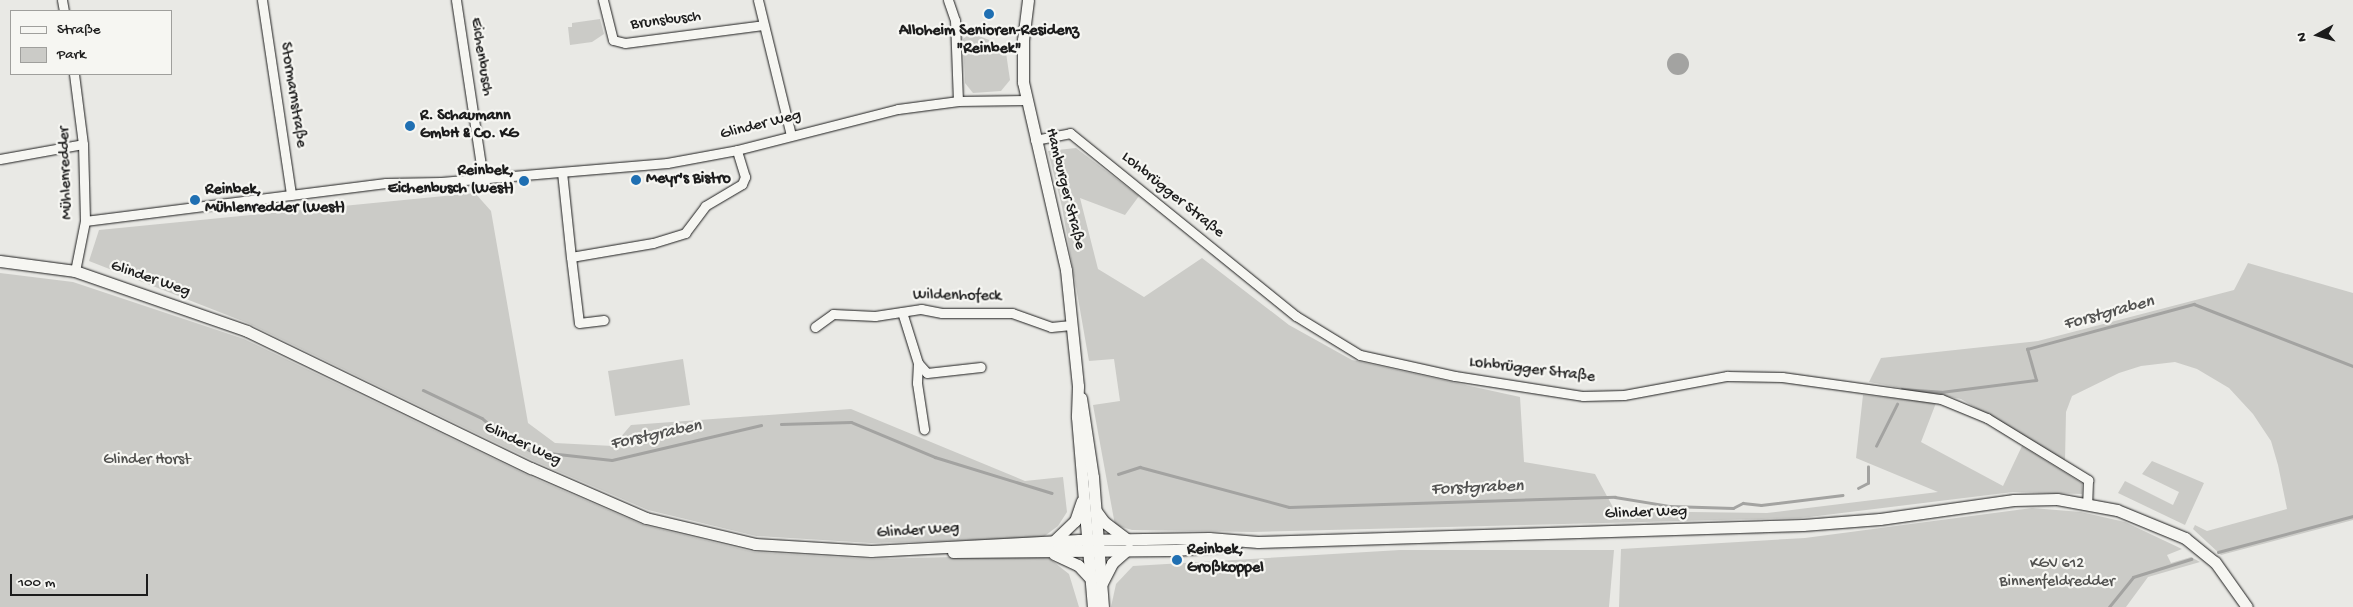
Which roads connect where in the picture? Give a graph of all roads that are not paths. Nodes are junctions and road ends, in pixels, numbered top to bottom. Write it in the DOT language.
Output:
graph roads {
  1 [pos="262,0"];
  2 [pos="456,0"];
  3 [pos="603,0"];
  4 [pos="758,0"];
  5 [pos="948,0"];
  6 [pos="1028,0"];
  7 [pos="763,25"];
  8 [pos="74,75"];
  9 [pos="1026,100"];
  10 [pos="958,101"];
  11 [pos="791,135"];
  12 [pos="1035,140"];
  13 [pos="83,144"];
  14 [pos="737,150"];
  15 [pos="0,159"];
  16 [pos="562,172"];
  17 [pos="483,179"];
  18 [pos="291,195"];
  19 [pos="85,221"];
  20 [pos="571,257"];
  21 [pos="0,261"];
  22 [pos="75,271"];
  23 [pos="902,312"];
  24 [pos="604,320"];
  25 [pos="1071,325"];
  26 [pos="816,326"];
  27 [pos="918,363"];
  28 [pos="980,367"];
  29 [pos="1078,386"];
  30 [pos="924,429"];
  31 [pos="1084,494"];
  32 [pos="2087,503"];
  33 [pos="1096,511"];
  34 [pos="1054,541"];
  35 [pos="1093,546"];
  36 [pos="1127,546"];
  37 [pos="919,550"];
  38 [pos="1047,551"];
  39 [pos="1096,582"];
  40 [pos="1093,607"];
  41 [pos="1103,607"];
  42 [pos="2247,607"];
  1 -- 18 [label="street, Stormarnstraße"];
  2 -- 17 [label="street, Eichenbusch"];
  3 -- 7 [label="street, Brunsbusch"];
  4 -- 7 [label="street"];
  5 -- 10 [label="street"];
  6 -- 9 [label="main road, Hamburger Straße"];
  7 -- 11 [label="street"];
  8 -- 13 [label="street, Mühlenredder"];
  9 -- 10 [label="street, Glinder Weg"];
  9 -- 12 [label="main road, Hamburger Straße"];
  10 -- 11 [label="street, Glinder Weg"];
  11 -- 14 [label="street, Glinder Weg"];
  12 -- 25 [label="main road, Hamburger Straße"];
  12 -- 32 [label="street, Lohbrügger Straße"];
  13 -- 15 [label="street"];
  13 -- 19 [label="street, Mühlenredder"];
  14 -- 16 [label="street, Glinder Weg"];
  14 -- 20 [label="street"];
  16 -- 17 [label="street, Glinder Weg"];
  16 -- 20 [label="street"];
  17 -- 18 [label="street, Glinder Weg"];
  18 -- 19 [label="street, Glinder Weg"];
  19 -- 22 [label="street, Mühlenredder"];
  20 -- 24 [label="street"];
  21 -- 22 [label="main road, Glinder Weg"];
  22 -- 37 [label="main road, Glinder Weg"];
  23 -- 25 [label="street, Wildenhofeck"];
  23 -- 26 [label="street, Wildenhofeck"];
  23 -- 27 [label="street"];
  25 -- 29 [label="main road, Hamburger Straße"];
  27 -- 28 [label="street"];
  27 -- 30 [label="street"];
  29 -- 31 [label="main road, Hamburger Straße"];
  29 -- 33 [label="main road, Hamburger Straße"];
  31 -- 34 [label="main road"];
  31 -- 35 [label="main road, Hamburger Straße"];
  32 -- 36 [label="main road, Glinder Weg"];
  32 -- 42 [label="main road, Glinder Weg"];
  33 -- 35 [label="main road, Hamburger Straße"];
  33 -- 36 [label="main road"];
  34 -- 35 [label="main road, Glinder Weg"];
  34 -- 37 [label="main road, Glinder Weg"];
  35 -- 36 [label="main road, Glinder Weg"];
  35 -- 38 [label="main road"];
  35 -- 39 [label="main road, Hamburger Straße"];
  36 -- 39 [label="main road"];
  37 -- 38 [label="main road"];
  38 -- 39 [label="main road"];
  39 -- 40 [label="main road, Hamburger Straße"];
  39 -- 41 [label="main road, Hamburger Straße"];
}
